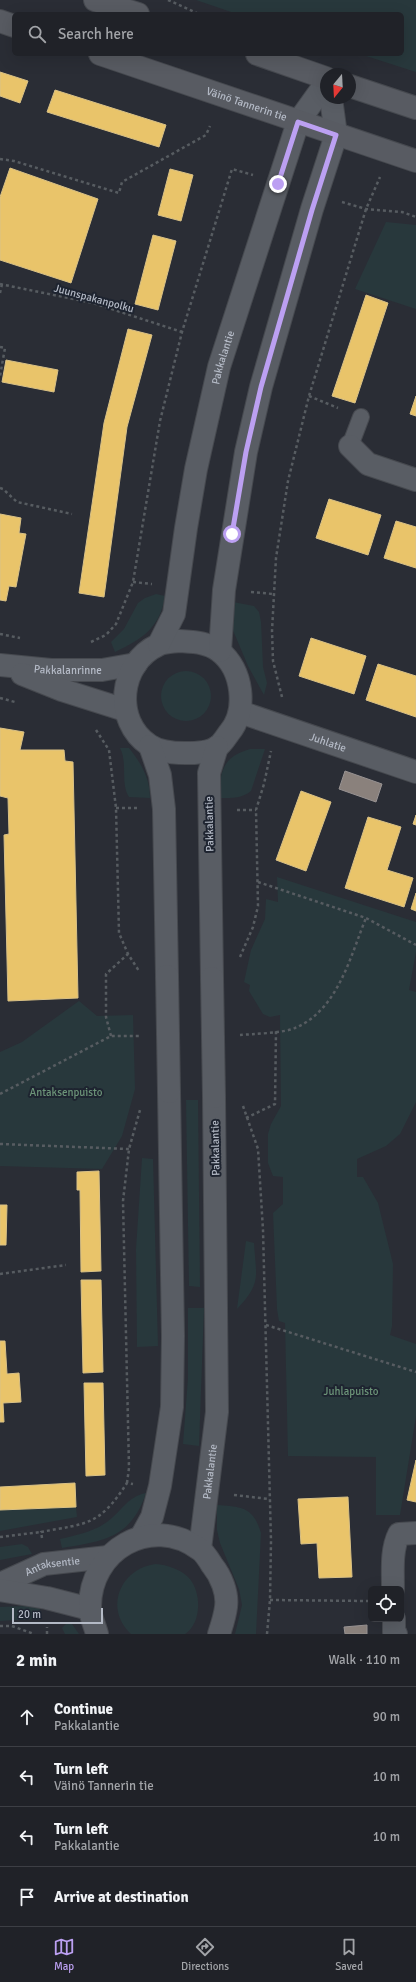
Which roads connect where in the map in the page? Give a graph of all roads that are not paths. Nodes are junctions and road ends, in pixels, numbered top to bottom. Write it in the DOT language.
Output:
graph roads {
  1 [pos="95,0"];
  2 [pos="132,12"];
  3 [pos="0,21"];
  4 [pos="12,25"];
  5 [pos="106,56"];
  6 [pos="263,56"];
  7 [pos="320,76"];
  8 [pos="356,88"];
  9 [pos="320,91"];
  10 [pos="332,104"];
  11 [pos="416,108"];
  12 [pos="298,122"];
  13 [pos="336,135"];
  14 [pos="416,161"];
  15 [pos="361,417"];
  16 [pos="350,446"];
  17 [pos="416,480"];
  18 [pos="159,644"];
  19 [pos="220,651"];
  20 [pos="136,664"];
  21 [pos="0,665"];
  22 [pos="125,710"];
  23 [pos="240,712"];
  24 [pos="150,746"];
  25 [pos="217,747"];
  26 [pos="416,772"];
  27 [pos="416,1533"];
  28 [pos="141,1537"];
  29 [pos="200,1549"];
  30 [pos="108,1556"];
  31 [pos="0,1584"];
  32 [pos="393,1586"];
  33 [pos="0,1590"];
  34 [pos="90,1609"];
  35 [pos="394,1622"];
  36 [pos="97,1634"];
  37 [pos="219,1634"];
  38 [pos="396,1634"];
  1 -- 2 [label="main road"];
  3 -- 4 [label="main road"];
  5 -- 12 [label="main road, Väinö Tannerin tie"];
  6 -- 7 [label="main road"];
  8 -- 11 [label="main road"];
  9 -- 12 [label="street, Pakkalantie"];
  10 -- 13 [label="street"];
  12 -- 13 [label="main road, Väinö Tannerin tie"];
  12 -- 18 [label="street, Pakkalantie"];
  13 -- 14 [label="main road, Väinö Tannerin tie"];
  13 -- 19 [label="street"];
  15 -- 16 [label="lane"];
  16 -- 17 [label="street"];
  18 -- 19 [label="street"];
  18 -- 20 [label="street"];
  19 -- 23 [label="street"];
  20 -- 21 [label="street, Pakkalanrinne"];
  20 -- 22 [label="street"];
  21 -- 22 [label="street, Pakkalanrinne"];
  22 -- 24 [label="street"];
  23 -- 25 [label="street"];
  23 -- 26 [label="street, Juhlatie"];
  24 -- 25 [label="street"];
  24 -- 28 [label="street, bridge"];
  25 -- 29 [label="street, Pakkalantie, bridge"];
  27 -- 32 [label="street"];
  28 -- 29 [label="street"];
  28 -- 30 [label="street"];
  29 -- 37 [label="street"];
  30 -- 31 [label="street, Antaksentie"];
  30 -- 34 [label="street"];
  33 -- 34 [label="street, Antaksentie"];
  34 -- 36 [label="street"];
  35 -- 38 [label="street"];
}
